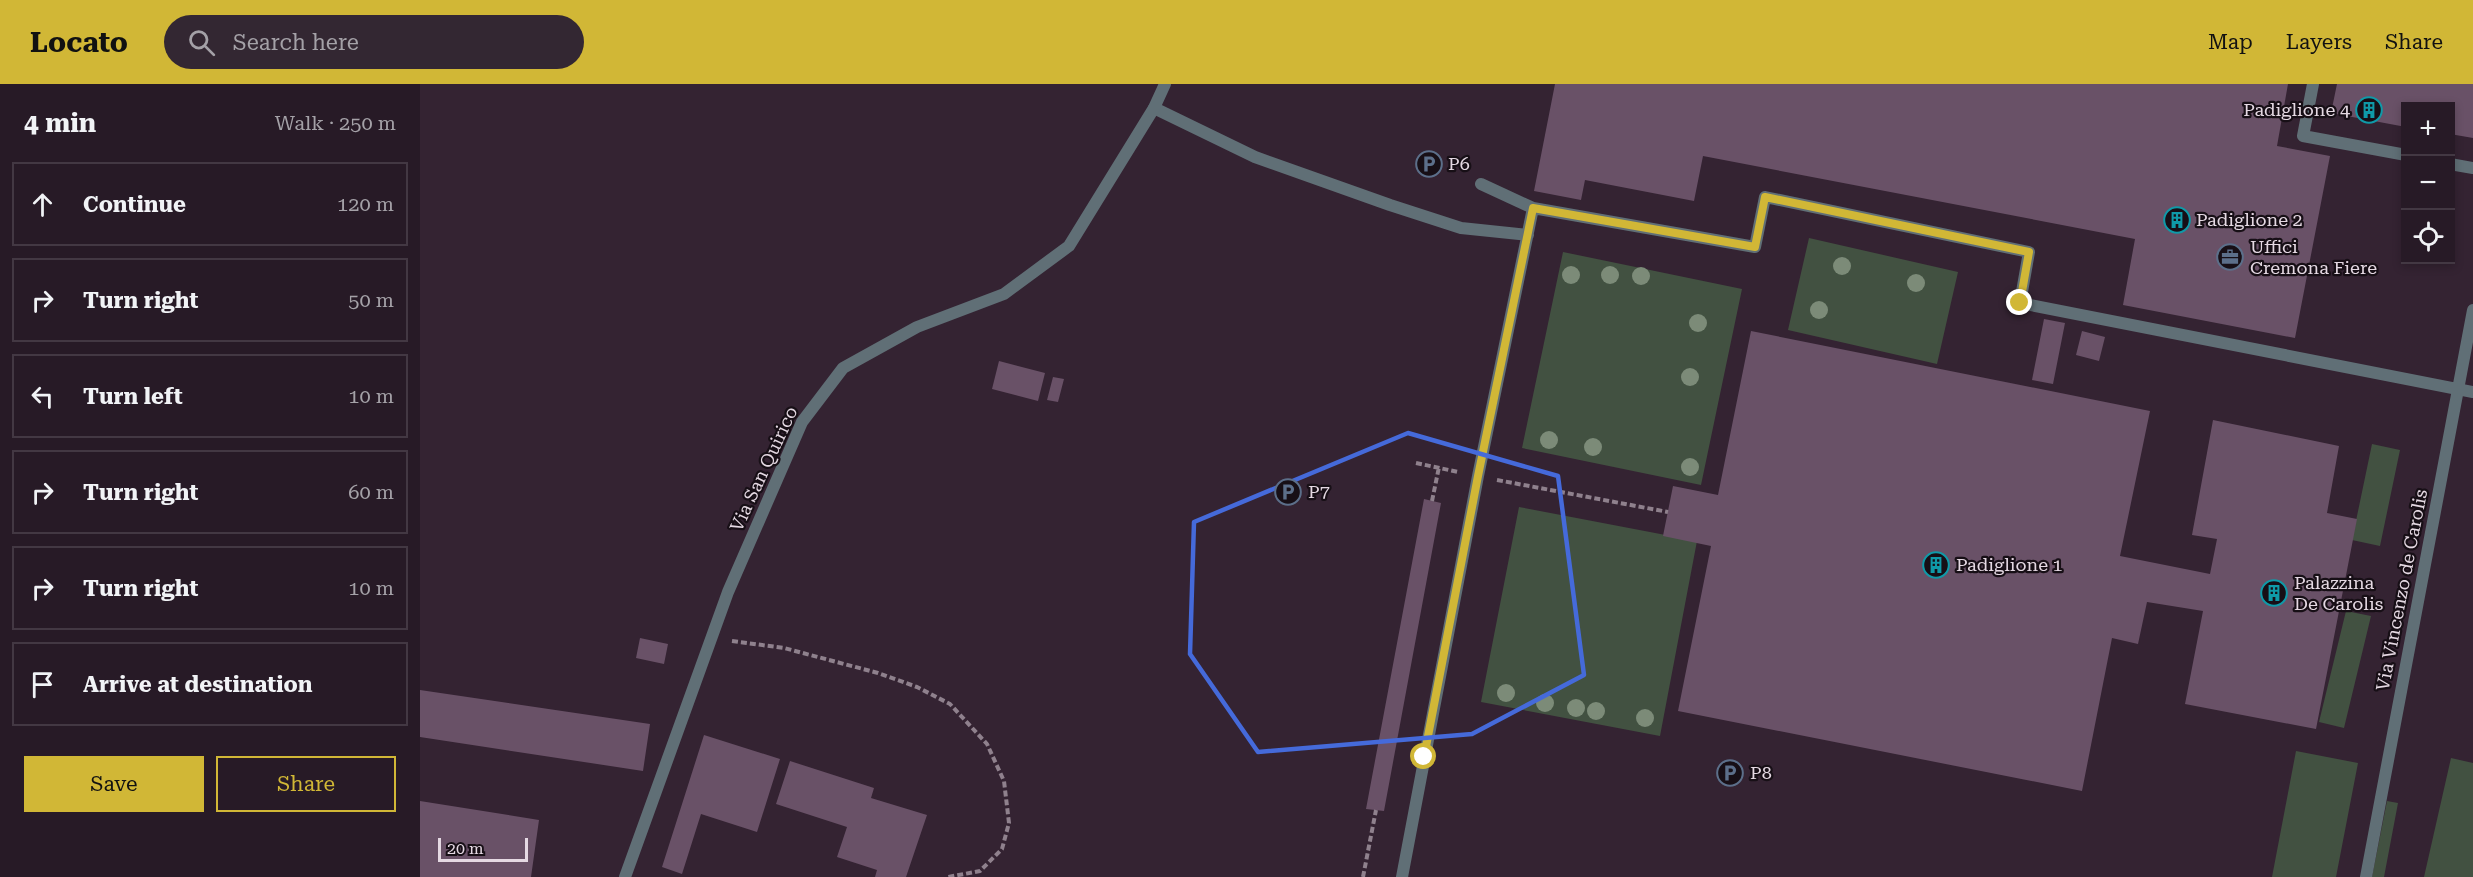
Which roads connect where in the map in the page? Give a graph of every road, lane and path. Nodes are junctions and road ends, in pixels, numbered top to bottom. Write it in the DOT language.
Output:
graph roads {
  1 [pos="1165,84"];
  2 [pos="2313,84"];
  3 [pos="1154,108"];
  4 [pos="2401,154"];
  5 [pos="2455,165"];
  6 [pos="2473,168"];
  7 [pos="1481,184"];
  8 [pos="1533,208"];
  9 [pos="1528,235"];
  10 [pos="2473,310"];
  11 [pos="2472,325"];
  12 [pos="2458,389"];
  13 [pos="2473,392"];
  14 [pos="1416,463"];
  15 [pos="1439,467"];
  16 [pos="1478,476"];
  17 [pos="1432,501"];
  18 [pos="1668,512"];
  19 [pos="711,638"];
  20 [pos="1376,810"];
  21 [pos="948,876"];
  22 [pos="626,877"];
  23 [pos="1363,877"];
  24 [pos="1402,877"];
  25 [pos="2366,877"];
  1 -- 3 [label="street, Via San Quirico"];
  2 -- 4 [label="street"];
  3 -- 9 [label="street"];
  3 -- 19 [label="street, Via San Quirico"];
  5 -- 6 [label="street"];
  7 -- 8 [label="street"];
  8 -- 9 [label="street"];
  8 -- 12 [label="street"];
  9 -- 16 [label="street"];
  10 -- 11 [label="street, Via Vincenzo de Carolis"];
  11 -- 12 [label="street, Via Vincenzo de Carolis"];
  12 -- 13 [label="street"];
  12 -- 25 [label="street, Via Vincenzo de Carolis"];
  14 -- 15 [label="path"];
  15 -- 16 [label="path"];
  15 -- 17 [label="path"];
  16 -- 18 [label="path"];
  16 -- 24 [label="street"];
  19 -- 21 [label="path"];
  19 -- 22 [label="street, Via San Quirico"];
  20 -- 23 [label="path"];
}
